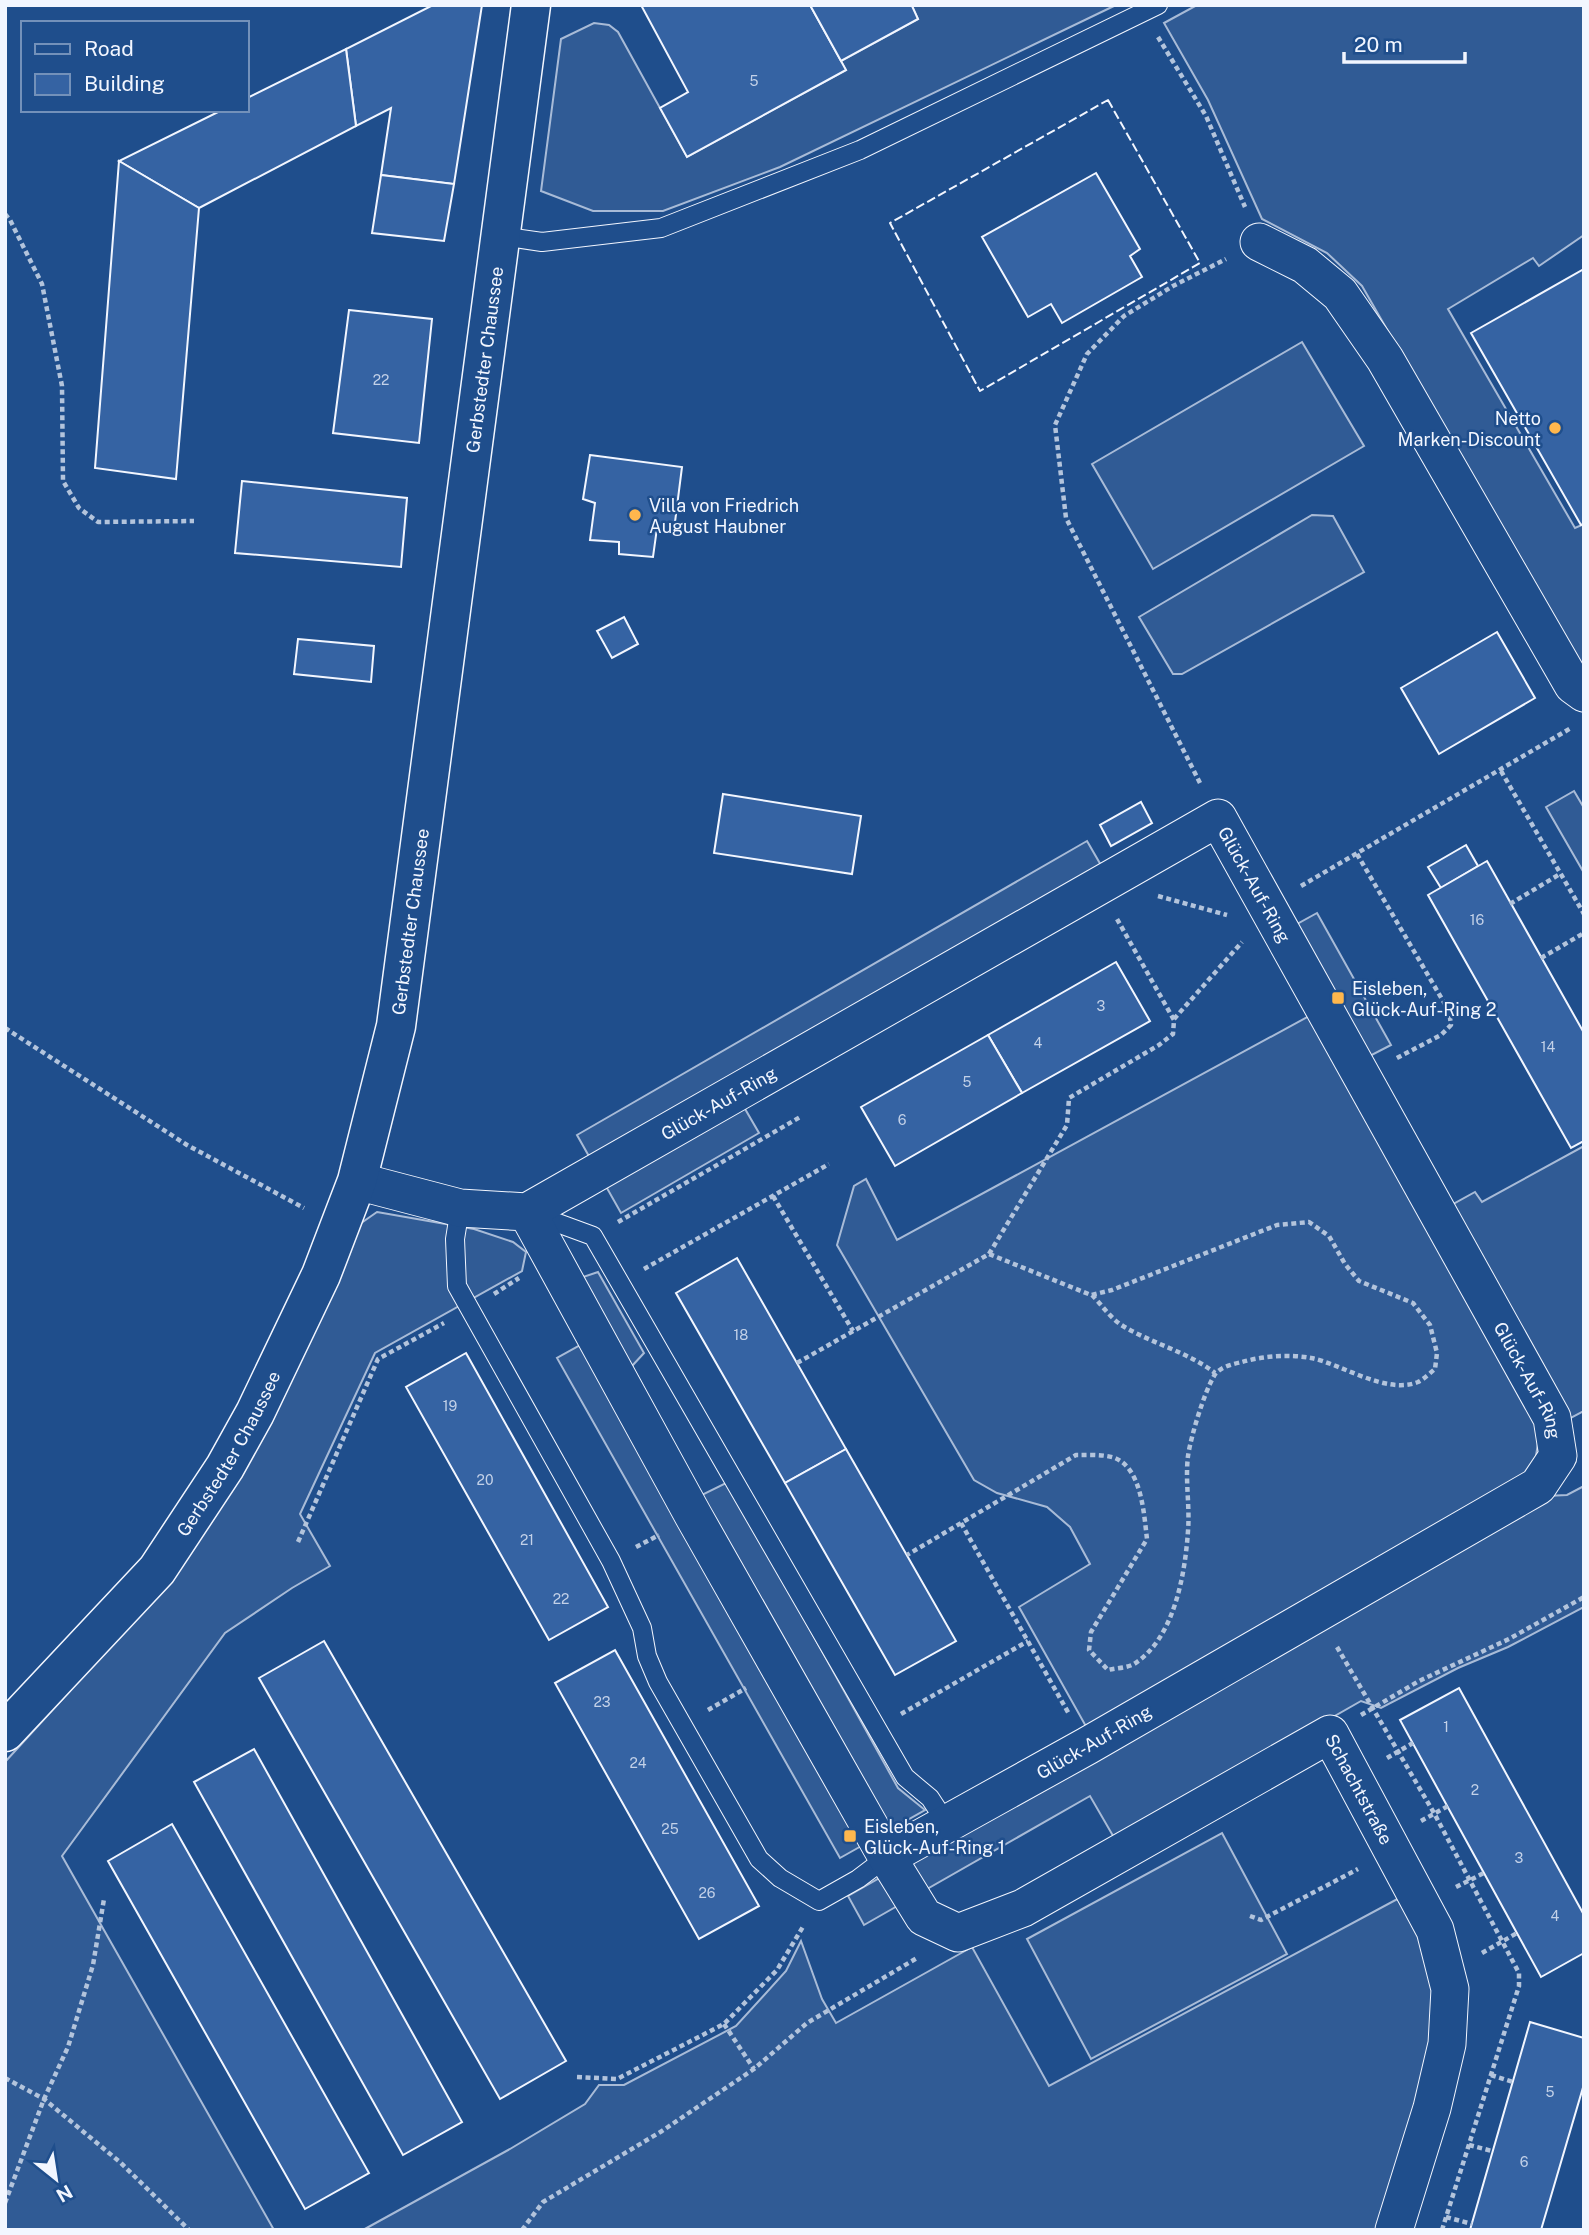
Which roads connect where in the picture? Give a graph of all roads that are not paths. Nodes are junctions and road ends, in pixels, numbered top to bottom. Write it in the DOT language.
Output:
graph roads {
  1 [pos="531,5"];
  2 [pos="1151,9"];
  3 [pos="501,236"];
  4 [pos="1259,242"];
  5 [pos="1579,710"];
  6 [pos="357,1181"];
  7 [pos="460,1208"];
  8 [pos="527,1212"];
  9 [pos="5,1732"];
  10 [pos="947,1824"];
  11 [pos="887,1857"];
  12 [pos="1394,2230"];
  1 -- 3 [label="main road, Gerbstedter Chaussee"];
  2 -- 3 [label="lane"];
  3 -- 6 [label="main road, Gerbstedter Chaussee"];
  4 -- 5 [label="street"];
  6 -- 7 [label="street"];
  6 -- 9 [label="main road, Gerbstedter Chaussee"];
  7 -- 8 [label="street"];
  7 -- 11 [label="lane"];
  8 -- 10 [label="lane"];
  8 -- 10 [label="street, Glück-Auf-Ring"];
  8 -- 11 [label="street"];
  10 -- 11 [label="street, Glück-Auf-Ring"];
  11 -- 12 [label="street, Schachtstraße"];
}
